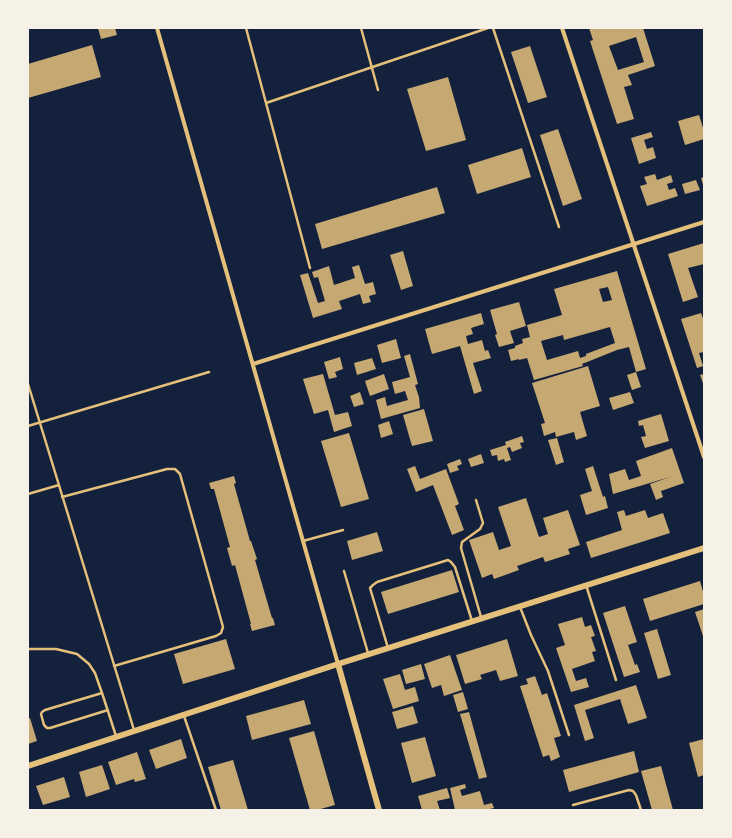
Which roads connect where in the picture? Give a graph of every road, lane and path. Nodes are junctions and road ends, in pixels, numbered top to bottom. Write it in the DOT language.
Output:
graph roads {
  1 [pos="157,28"];
  2 [pos="246,28"];
  3 [pos="361,28"];
  4 [pos="488,28"];
  5 [pos="493,28"];
  6 [pos="562,28"];
  7 [pos="372,67"];
  8 [pos="378,90"];
  9 [pos="266,103"];
  10 [pos="704,222"];
  11 [pos="560,227"];
  12 [pos="634,244"];
  13 [pos="310,268"];
  14 [pos="253,364"];
  15 [pos="209,372"];
  16 [pos="28,384"];
  17 [pos="40,423"];
  18 [pos="28,426"];
  19 [pos="704,457"];
  20 [pos="59,485"];
  21 [pos="28,494"];
  22 [pos="62,497"];
  23 [pos="476,500"];
  24 [pos="343,530"];
  25 [pos="303,541"];
  26 [pos="704,548"];
  27 [pos="344,571"];
  28 [pos="586,585"];
  29 [pos="520,606"];
  30 [pos="482,619"];
  31 [pos="472,622"];
  32 [pos="388,648"];
  33 [pos="29,649"];
  34 [pos="368,655"];
  35 [pos="338,664"];
  36 [pos="114,666"];
  37 [pos="616,680"];
  38 [pos="102,693"];
  39 [pos="108,710"];
  40 [pos="184,715"];
  41 [pos="134,731"];
  42 [pos="569,735"];
  43 [pos="116,737"];
  44 [pos="28,766"];
  45 [pos="573,805"];
  46 [pos="216,810"];
  47 [pos="379,810"];
  48 [pos="641,810"];
  1 -- 14 [label="street"];
  2 -- 9 [label="lane"];
  3 -- 7 [label="lane"];
  4 -- 7 [label="lane"];
  5 -- 11 [label="lane"];
  6 -- 12 [label="street"];
  7 -- 8 [label="lane"];
  7 -- 9 [label="lane"];
  9 -- 13 [label="lane"];
  10 -- 12 [label="street"];
  12 -- 14 [label="street"];
  12 -- 19 [label="street"];
  14 -- 25 [label="street"];
  15 -- 17 [label="lane"];
  16 -- 17 [label="lane"];
  17 -- 18 [label="lane"];
  17 -- 20 [label="lane"];
  20 -- 21 [label="lane"];
  20 -- 22 [label="lane"];
  22 -- 36 [label="lane"];
  22 -- 36 [label="lane"];
  23 -- 30 [label="lane"];
  24 -- 25 [label="lane"];
  25 -- 35 [label="street"];
  26 -- 28 [label="main road"];
  27 -- 34 [label="lane"];
  28 -- 29 [label="main road"];
  28 -- 37 [label="lane"];
  29 -- 30 [label="main road"];
  29 -- 42 [label="lane"];
  30 -- 31 [label="main road"];
  31 -- 32 [label="main road"];
  31 -- 32 [label="lane"];
  32 -- 34 [label="main road"];
  33 -- 38 [label="lane"];
  34 -- 35 [label="main road"];
  35 -- 40 [label="main road"];
  35 -- 47 [label="main road"];
  36 -- 41 [label="lane"];
  38 -- 39 [label="lane"];
  38 -- 39 [label="lane"];
  39 -- 43 [label="lane"];
  40 -- 41 [label="main road"];
  40 -- 46 [label="lane"];
  41 -- 43 [label="main road"];
  43 -- 44 [label="main road"];
  45 -- 48 [label="lane"];
}
